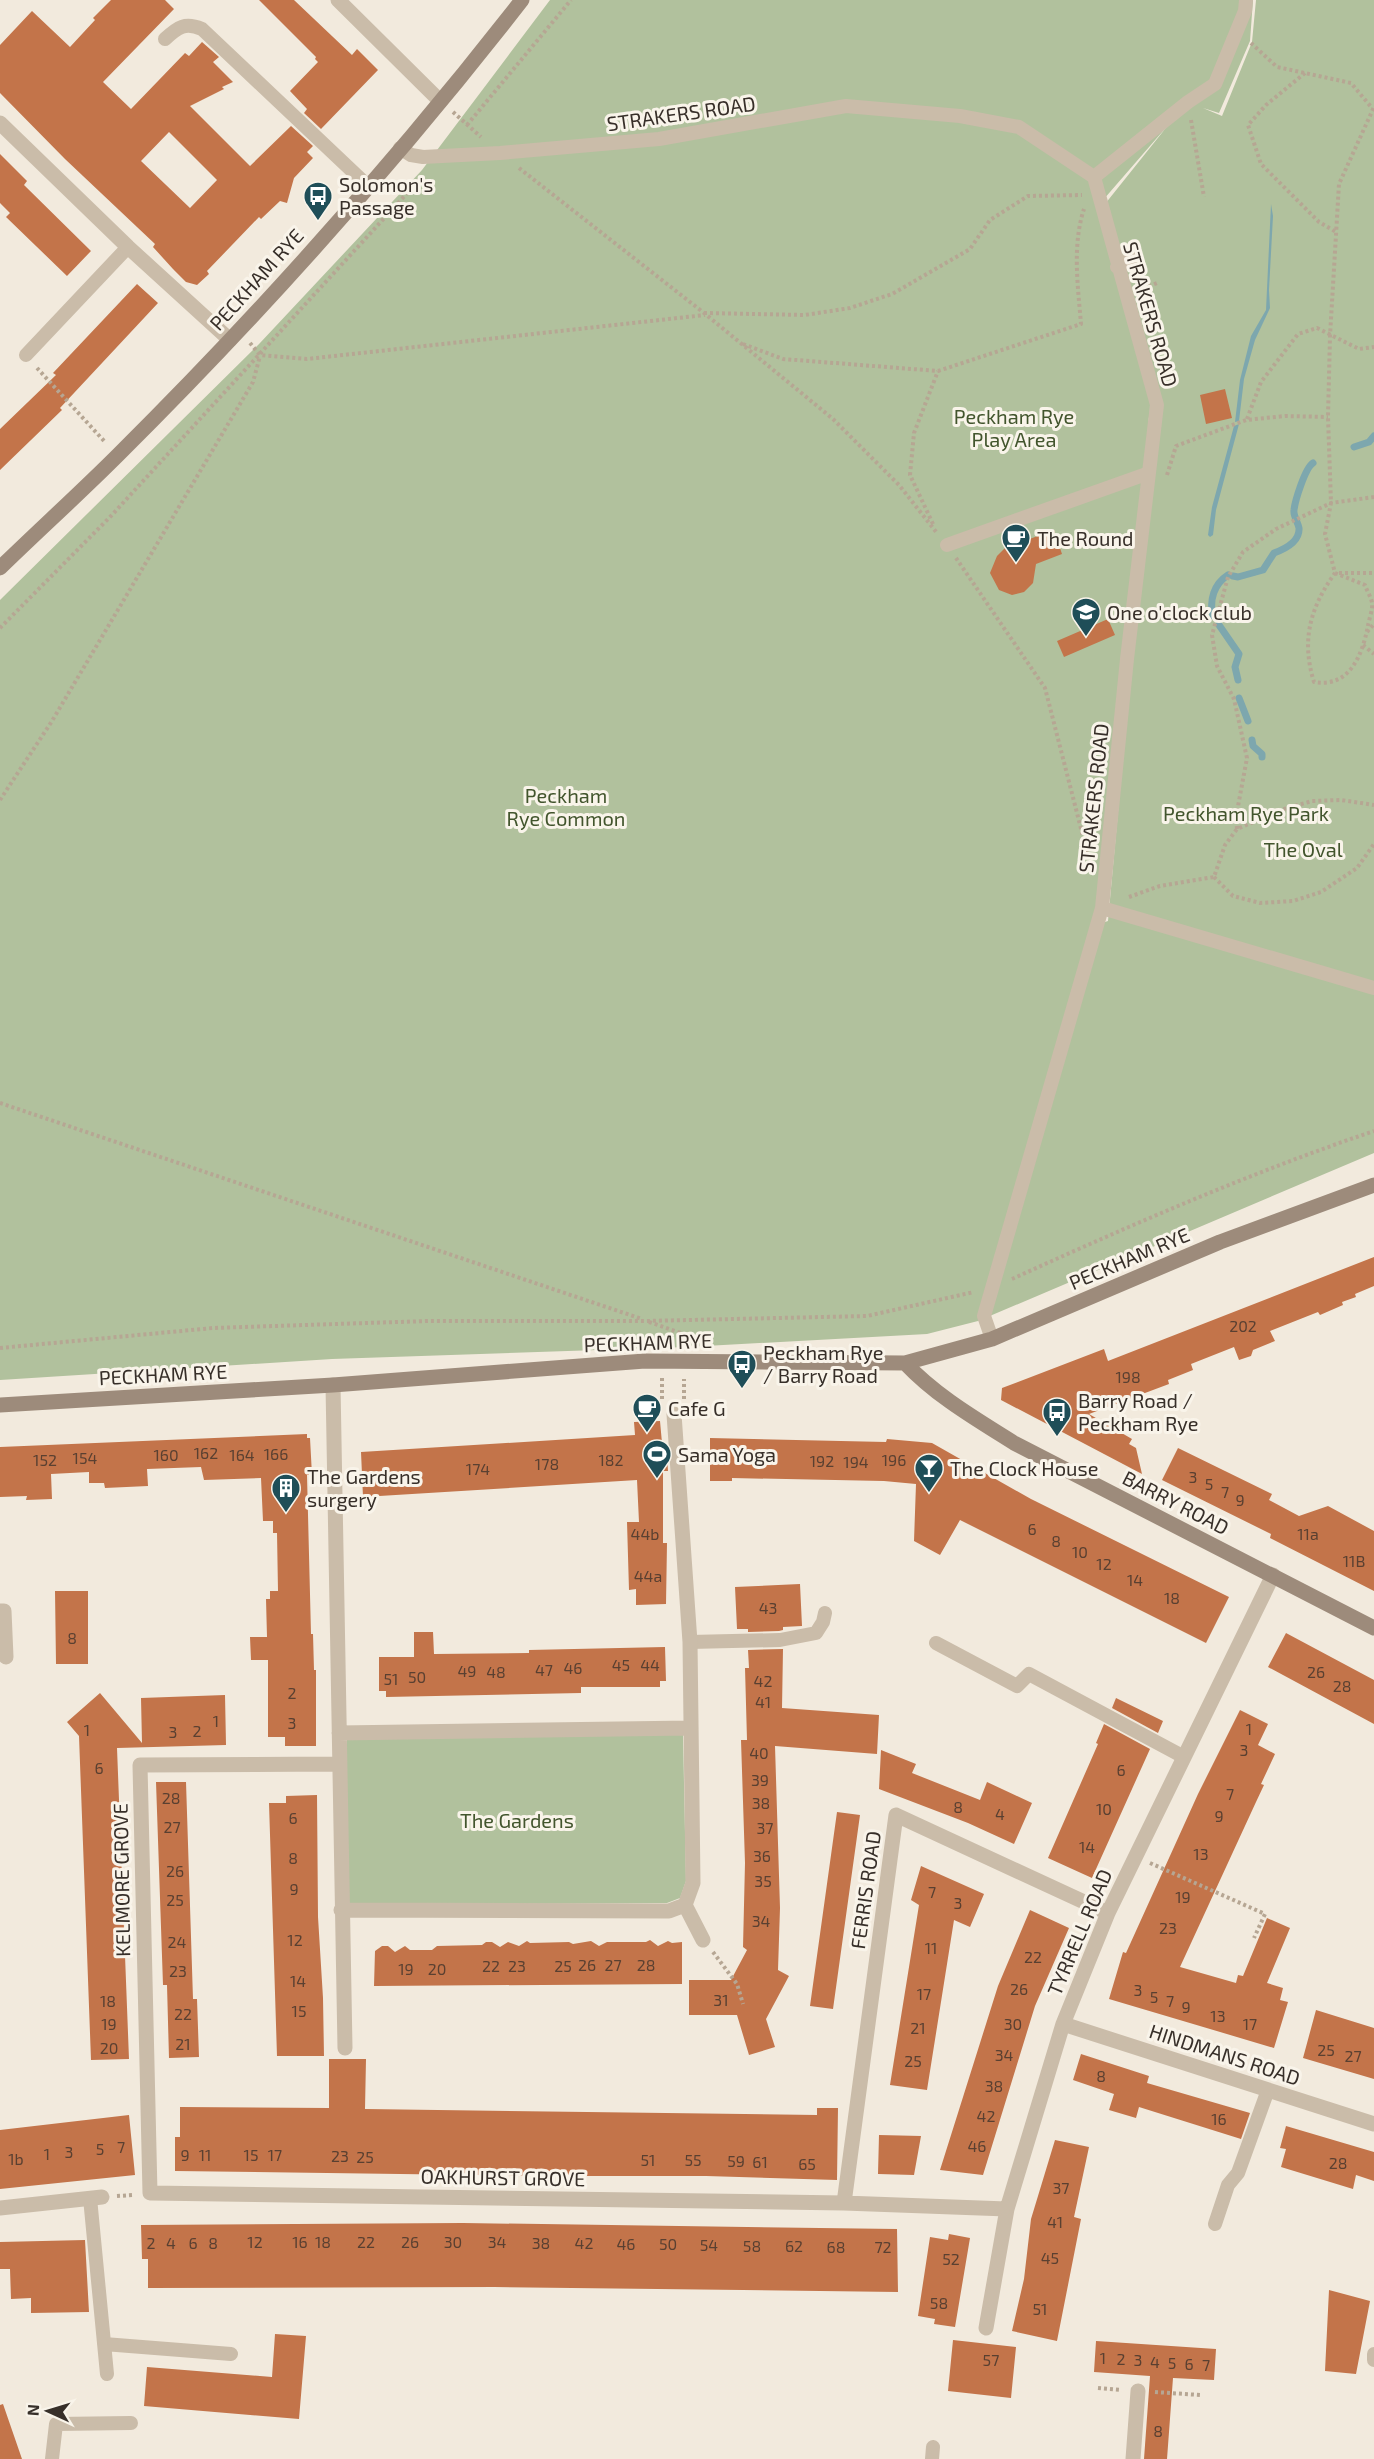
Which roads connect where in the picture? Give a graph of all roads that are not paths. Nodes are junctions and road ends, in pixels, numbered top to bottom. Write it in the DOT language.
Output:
graph roads {
  1 [pos="338,0"];
  2 [pos="522,0"];
  3 [pos="1246,0"];
  4 [pos="165,39"];
  5 [pos="440,101"];
  6 [pos="0,123"];
  7 [pos="400,148"];
  8 [pos="1094,177"];
  9 [pos="368,186"];
  10 [pos="128,247"];
  11 [pos="1134,256"];
  12 [pos="1117,267"];
  13 [pos="230,340"];
  14 [pos="26,355"];
  15 [pos="1148,478"];
  16 [pos="947,545"];
  17 [pos="0,568"];
  18 [pos="1102,908"];
  19 [pos="1374,988"];
  20 [pos="1374,1185"];
  21 [pos="992,1339"];
  22 [pos="905,1363"];
  23 [pos="333,1385"];
  24 [pos="0,1405"];
  25 [pos="674,1414"];
  26 [pos="1272,1575"];
  27 [pos="0,1611"];
  28 [pos="825,1613"];
  29 [pos="1374,1628"];
  30 [pos="690,1642"];
  31 [pos="936,1643"];
  32 [pos="6,1657"];
  33 [pos="691,1728"];
  34 [pos="339,1733"];
  35 [pos="1184,1757"];
  36 [pos="339,1764"];
  37 [pos="685,1905"];
  38 [pos="341,1910"];
  39 [pos="1108,1913"];
  40 [pos="703,1940"];
  41 [pos="1063,2024"];
  42 [pos="345,2048"];
  43 [pos="1268,2090"];
  44 [pos="1374,2124"];
  45 [pos="150,2193"];
  46 [pos="96,2198"];
  47 [pos="844,2203"];
  48 [pos="0,2208"];
  49 [pos="1007,2209"];
  50 [pos="1215,2224"];
  51 [pos="986,2328"];
  52 [pos="104,2344"];
  53 [pos="231,2354"];
  54 [pos="1374,2354"];
  55 [pos="1374,2360"];
  56 [pos="107,2374"];
  57 [pos="1138,2391"];
  58 [pos="131,2423"];
  59 [pos="52,2459"];
  60 [pos="1133,2459"];
  1 -- 5 [label="street"];
  2 -- 5 [label="main road, PECKHAM RYE"];
  3 -- 8 [label="lane"];
  4 -- 9 [label="lane"];
  5 -- 7 [label="main road, PECKHAM RYE"];
  6 -- 10 [label="street"];
  7 -- 8 [label="lane, STRAKERS ROAD"];
  7 -- 9 [label="main road, PECKHAM RYE"];
  8 -- 12 [label="lane, STRAKERS ROAD"];
  9 -- 13 [label="main road, PECKHAM RYE"];
  10 -- 13 [label="street"];
  10 -- 14 [label="lane"];
  11 -- 12 [label="lane"];
  12 -- 15 [label="lane, STRAKERS ROAD"];
  13 -- 17 [label="main road, PECKHAM RYE"];
  15 -- 16 [label="lane"];
  15 -- 18 [label="lane, STRAKERS ROAD"];
  18 -- 19 [label="lane"];
  18 -- 21 [label="lane, STRAKERS ROAD"];
  20 -- 21 [label="main road, PECKHAM RYE"];
  21 -- 22 [label="main road, PECKHAM RYE"];
  22 -- 23 [label="main road, PECKHAM RYE"];
  22 -- 26 [label="main road, BARRY ROAD"];
  23 -- 24 [label="main road, PECKHAM RYE"];
  23 -- 34 [label="street"];
  25 -- 30 [label="street"];
  26 -- 29 [label="main road, BARRY ROAD"];
  26 -- 35 [label="street, TYRRELL ROAD"];
  27 -- 32 [label="street"];
  28 -- 30 [label="lane"];
  30 -- 33 [label="street"];
  31 -- 35 [label="lane"];
  33 -- 34 [label="street"];
  33 -- 37 [label="street"];
  34 -- 36 [label="street"];
  35 -- 39 [label="street, TYRRELL ROAD"];
  36 -- 38 [label="street"];
  36 -- 45 [label="street, KELMORE GROVE"];
  37 -- 38 [label="street"];
  37 -- 40 [label="street"];
  38 -- 42 [label="street"];
  39 -- 41 [label="street, TYRRELL ROAD"];
  39 -- 47 [label="street, FERRIS ROAD"];
  41 -- 43 [label="street, HINDMANS ROAD"];
  41 -- 49 [label="street, TYRRELL ROAD"];
  43 -- 44 [label="street, HINDMANS ROAD"];
  43 -- 50 [label="lane"];
  45 -- 47 [label="street, OAKHURST GROVE"];
  46 -- 48 [label="street"];
  46 -- 52 [label="lane"];
  47 -- 49 [label="street, OAKHURST GROVE"];
  49 -- 51 [label="street, TYRRELL ROAD"];
  52 -- 53 [label="lane"];
  52 -- 56 [label="lane"];
  54 -- 55 [label="lane"];
  57 -- 60 [label="street"];
  58 -- 59 [label="lane"];
}
